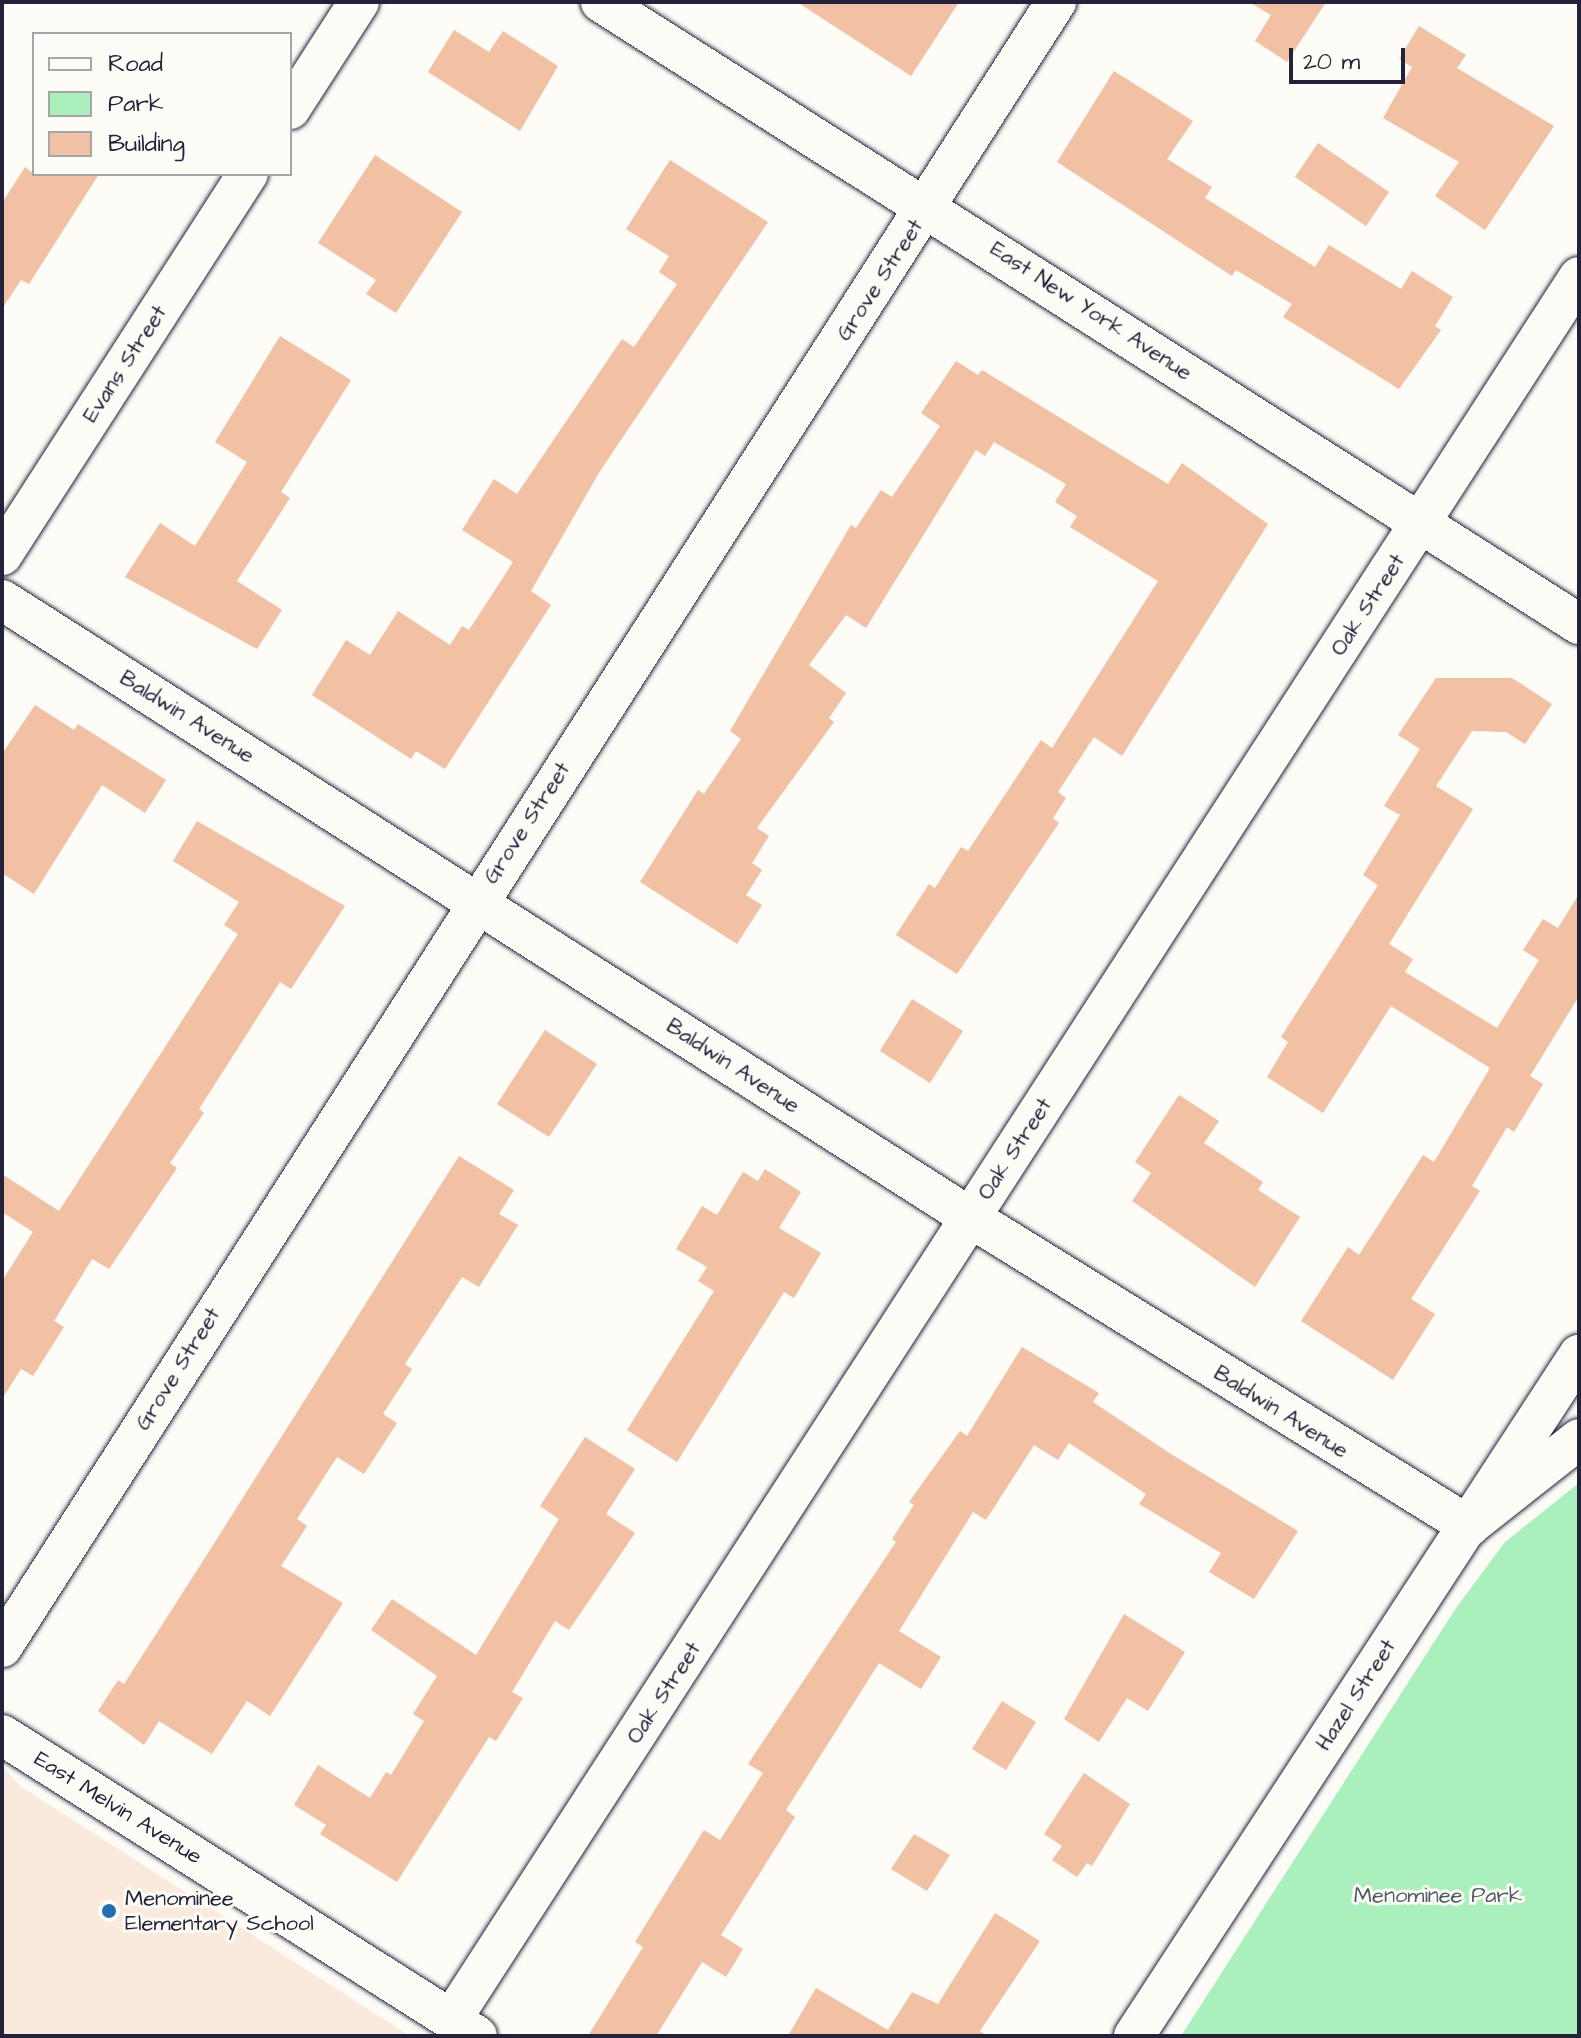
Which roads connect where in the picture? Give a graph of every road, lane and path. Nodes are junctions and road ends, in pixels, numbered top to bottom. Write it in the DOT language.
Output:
graph roads {
  1 [pos="359,2"];
  2 [pos="601,2"];
  3 [pos="1056,2"];
  4 [pos="292,106"];
  5 [pos="247,176"];
  6 [pos="928,205"];
  7 [pos="1579,277"];
  8 [pos="1421,526"];
  9 [pos="2,555"];
  10 [pos="2,600"];
  11 [pos="1579,624"];
  12 [pos="476,901"];
  13 [pos="971,1218"];
  14 [pos="1579,1355"];
  15 [pos="1579,1439"];
  16 [pos="1469,1526"];
  17 [pos="2,1647"];
  18 [pos="2,1735"];
  19 [pos="464,2028"];
  20 [pos="1134,2036"];
  1 -- 4 [label="street"];
  2 -- 6 [label="street, East New York Avenue"];
  3 -- 6 [label="street, Grove Street"];
  5 -- 9 [label="street, Evans Street"];
  6 -- 8 [label="street, East New York Avenue"];
  6 -- 12 [label="street, Grove Street"];
  7 -- 8 [label="street, Oak Street"];
  8 -- 11 [label="street, East New York Avenue"];
  8 -- 13 [label="street, Oak Street"];
  10 -- 12 [label="street, Baldwin Avenue"];
  12 -- 13 [label="street, Baldwin Avenue"];
  12 -- 17 [label="street, Grove Street"];
  13 -- 16 [label="street, Baldwin Avenue"];
  13 -- 19 [label="street, Oak Street"];
  14 -- 16 [label="street, Hazel Street"];
  15 -- 16 [label="street"];
  16 -- 20 [label="street, Hazel Street"];
  18 -- 19 [label="street, East Melvin Avenue"];
}
